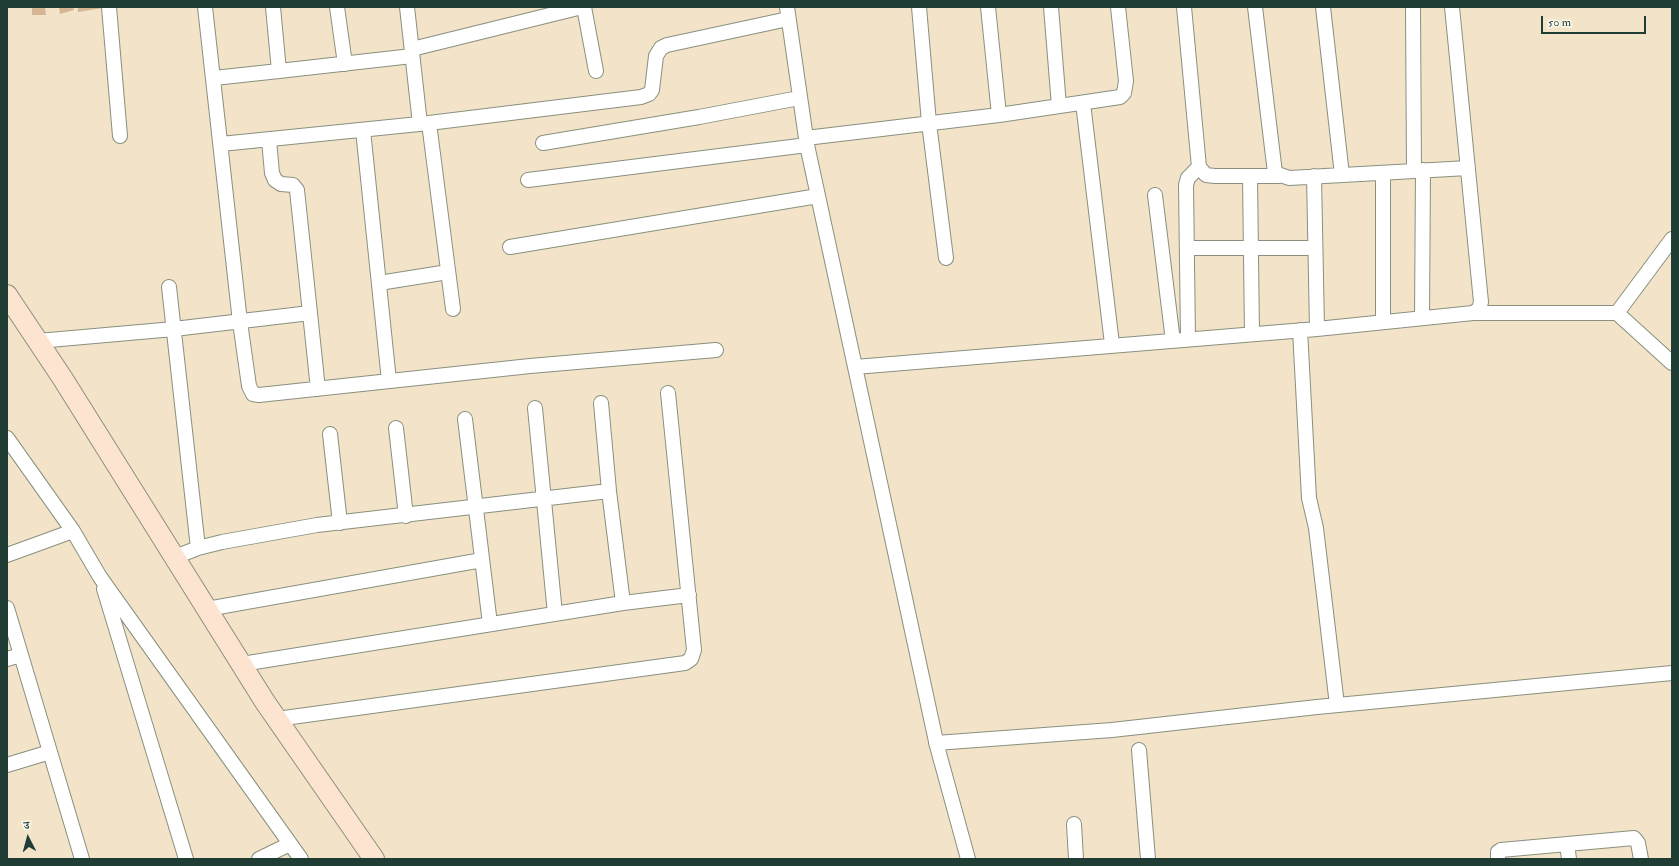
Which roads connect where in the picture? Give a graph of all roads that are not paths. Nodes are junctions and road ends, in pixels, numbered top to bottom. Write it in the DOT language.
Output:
graph roads {
  1 [pos="109,7"];
  2 [pos="205,7"];
  3 [pos="273,7"];
  4 [pos="337,7"];
  5 [pos="406,7"];
  6 [pos="583,7"];
  7 [pos="918,7"];
  8 [pos="988,7"];
  9 [pos="1051,7"];
  10 [pos="1118,7"];
  11 [pos="1184,7"];
  12 [pos="1255,7"];
  13 [pos="1323,7"];
  14 [pos="1414,7"];
  15 [pos="1452,7"];
  16 [pos="788,13"];
  17 [pos="412,53"];
  18 [pos="345,64"];
  19 [pos="279,71"];
  20 [pos="596,71"];
  21 [pos="214,78"];
  22 [pos="799,98"];
  23 [pos="1083,103"];
  24 [pos="1059,106"];
  25 [pos="999,115"];
  26 [pos="929,123"];
  27 [pos="425,124"];
  28 [pos="363,130"];
  29 [pos="120,136"];
  30 [pos="269,140"];
  31 [pos="807,141"];
  32 [pos="543,143"];
  33 [pos="221,144"];
  34 [pos="1199,167"];
  35 [pos="1468,168"];
  36 [pos="1418,171"];
  37 [pos="1383,173"];
  38 [pos="1342,175"];
  39 [pos="1279,176"];
  40 [pos="1314,176"];
  41 [pos="1250,177"];
  42 [pos="528,180"];
  43 [pos="818,196"];
  44 [pos="1155,196"];
  45 [pos="1672,239"];
  46 [pos="510,247"];
  47 [pos="1187,248"];
  48 [pos="1251,248"];
  49 [pos="1315,248"];
  50 [pos="946,258"];
  51 [pos="448,272"];
  52 [pos="379,283"];
  53 [pos="169,287"];
  54 [pos="7,295"];
  55 [pos="453,309"];
  56 [pos="1476,311"];
  57 [pos="310,313"];
  58 [pos="1617,313"];
  59 [pos="1422,318"];
  60 [pos="240,322"];
  61 [pos="1383,322"];
  62 [pos="174,329"];
  63 [pos="1317,329"];
  64 [pos="1300,330"];
  65 [pos="1252,334"];
  66 [pos="1188,339"];
  67 [pos="38,341"];
  68 [pos="1173,341"];
  69 [pos="1112,344"];
  70 [pos="716,350"];
  71 [pos="1672,362"];
  72 [pos="855,367"];
  73 [pos="389,381"];
  74 [pos="318,389"];
  75 [pos="668,393"];
  76 [pos="601,403"];
  77 [pos="535,408"];
  78 [pos="465,419"];
  79 [pos="396,428"];
  80 [pos="330,434"];
  81 [pos="7,438"];
  82 [pos="609,491"];
  83 [pos="544,499"];
  84 [pos="477,508"];
  85 [pos="406,516"];
  86 [pos="340,523"];
  87 [pos="73,531"];
  88 [pos="198,548"];
  89 [pos="7,555"];
  90 [pos="175,557"];
  91 [pos="482,560"];
  92 [pos="100,578"];
  93 [pos="689,595"];
  94 [pos="623,603"];
  95 [pos="7,608"];
  96 [pos="207,609"];
  97 [pos="555,614"];
  98 [pos="490,624"];
  99 [pos="21,655"];
  100 [pos="7,659"];
  101 [pos="242,664"];
  102 [pos="1672,673"];
  103 [pos="1336,705"];
  104 [pos="278,719"];
  105 [pos="936,743"];
  106 [pos="1138,750"];
  107 [pos="50,752"];
  108 [pos="7,765"];
  109 [pos="1074,824"];
  110 [pos="290,844"];
  111 [pos="1567,844"];
  112 [pos="82,859"];
  113 [pos="186,859"];
  114 [pos="259,859"];
  115 [pos="300,859"];
  116 [pos="374,859"];
  117 [pos="968,859"];
  118 [pos="1076,859"];
  119 [pos="1148,859"];
  120 [pos="1498,859"];
  121 [pos="1569,859"];
  122 [pos="1640,859"];
  1 -- 29 [label="street"];
  2 -- 21 [label="street"];
  3 -- 19 [label="street"];
  4 -- 18 [label="street"];
  5 -- 17 [label="street"];
  6 -- 17 [label="street"];
  6 -- 20 [label="street"];
  7 -- 26 [label="street"];
  8 -- 25 [label="street"];
  9 -- 24 [label="street"];
  10 -- 23 [label="street"];
  11 -- 34 [label="street"];
  12 -- 39 [label="street"];
  13 -- 38 [label="street"];
  14 -- 36 [label="street"];
  15 -- 35 [label="street"];
  16 -- 22 [label="street"];
  16 -- 27 [label="street"];
  17 -- 18 [label="street"];
  17 -- 27 [label="street"];
  18 -- 19 [label="street"];
  19 -- 21 [label="street"];
  21 -- 33 [label="street"];
  22 -- 31 [label="street"];
  22 -- 32 [label="street"];
  23 -- 24 [label="street"];
  23 -- 69 [label="street"];
  24 -- 25 [label="street"];
  25 -- 26 [label="street"];
  26 -- 31 [label="street"];
  26 -- 50 [label="street"];
  27 -- 28 [label="street"];
  27 -- 51 [label="street"];
  28 -- 30 [label="street"];
  28 -- 52 [label="street"];
  30 -- 33 [label="street"];
  30 -- 57 [label="street"];
  31 -- 42 [label="street"];
  31 -- 43 [label="street"];
  33 -- 60 [label="street"];
  34 -- 41 [label="street"];
  34 -- 47 [label="street"];
  35 -- 36 [label="street"];
  35 -- 56 [label="street"];
  36 -- 37 [label="street"];
  36 -- 59 [label="street"];
  37 -- 38 [label="street"];
  37 -- 61 [label="street"];
  38 -- 40 [label="street"];
  39 -- 40 [label="street"];
  39 -- 41 [label="street"];
  40 -- 49 [label="street"];
  41 -- 48 [label="street"];
  43 -- 46 [label="street"];
  43 -- 72 [label="street"];
  44 -- 68 [label="street"];
  45 -- 58 [label="street"];
  47 -- 48 [label="street"];
  47 -- 66 [label="street"];
  48 -- 49 [label="street"];
  48 -- 65 [label="street"];
  49 -- 63 [label="street"];
  51 -- 52 [label="street"];
  51 -- 55 [label="street"];
  52 -- 73 [label="street"];
  53 -- 62 [label="street"];
  54 -- 67 [label="street"];
  56 -- 58 [label="street"];
  56 -- 59 [label="street"];
  57 -- 60 [label="street"];
  57 -- 74 [label="street"];
  58 -- 71 [label="street"];
  59 -- 61 [label="street"];
  60 -- 62 [label="street"];
  60 -- 74 [label="street"];
  61 -- 63 [label="street"];
  62 -- 67 [label="street"];
  62 -- 88 [label="street"];
  63 -- 64 [label="street"];
  64 -- 65 [label="street"];
  64 -- 103 [label="street"];
  65 -- 66 [label="street"];
  66 -- 68 [label="street"];
  67 -- 90 [label="street"];
  68 -- 69 [label="street"];
  69 -- 72 [label="street"];
  70 -- 73 [label="street"];
  72 -- 105 [label="street"];
  73 -- 74 [label="street"];
  75 -- 93 [label="street"];
  76 -- 82 [label="street"];
  77 -- 83 [label="street"];
  78 -- 84 [label="street"];
  79 -- 85 [label="street"];
  80 -- 86 [label="street"];
  81 -- 87 [label="street"];
  82 -- 83 [label="street"];
  82 -- 94 [label="street"];
  83 -- 84 [label="street"];
  83 -- 97 [label="street"];
  84 -- 85 [label="street"];
  84 -- 91 [label="street"];
  85 -- 86 [label="street"];
  86 -- 88 [label="street"];
  87 -- 89 [label="street"];
  87 -- 92 [label="street"];
  88 -- 90 [label="street"];
  90 -- 96 [label="street"];
  91 -- 96 [label="street"];
  91 -- 98 [label="street"];
  92 -- 110 [label="street"];
  92 -- 113 [label="street"];
  93 -- 94 [label="street"];
  93 -- 104 [label="street"];
  94 -- 97 [label="street"];
  95 -- 99 [label="street"];
  96 -- 101 [label="street"];
  97 -- 98 [label="street"];
  98 -- 101 [label="street"];
  99 -- 100 [label="street"];
  99 -- 107 [label="street"];
  101 -- 104 [label="street"];
  102 -- 103 [label="street"];
  103 -- 105 [label="street"];
  104 -- 116 [label="street"];
  105 -- 117 [label="street"];
  106 -- 119 [label="street"];
  107 -- 108 [label="street"];
  107 -- 112 [label="street"];
  109 -- 118 [label="street"];
  110 -- 114 [label="street"];
  110 -- 115 [label="street"];
  111 -- 120 [label="street"];
  111 -- 121 [label="street"];
  111 -- 122 [label="street"];
}
